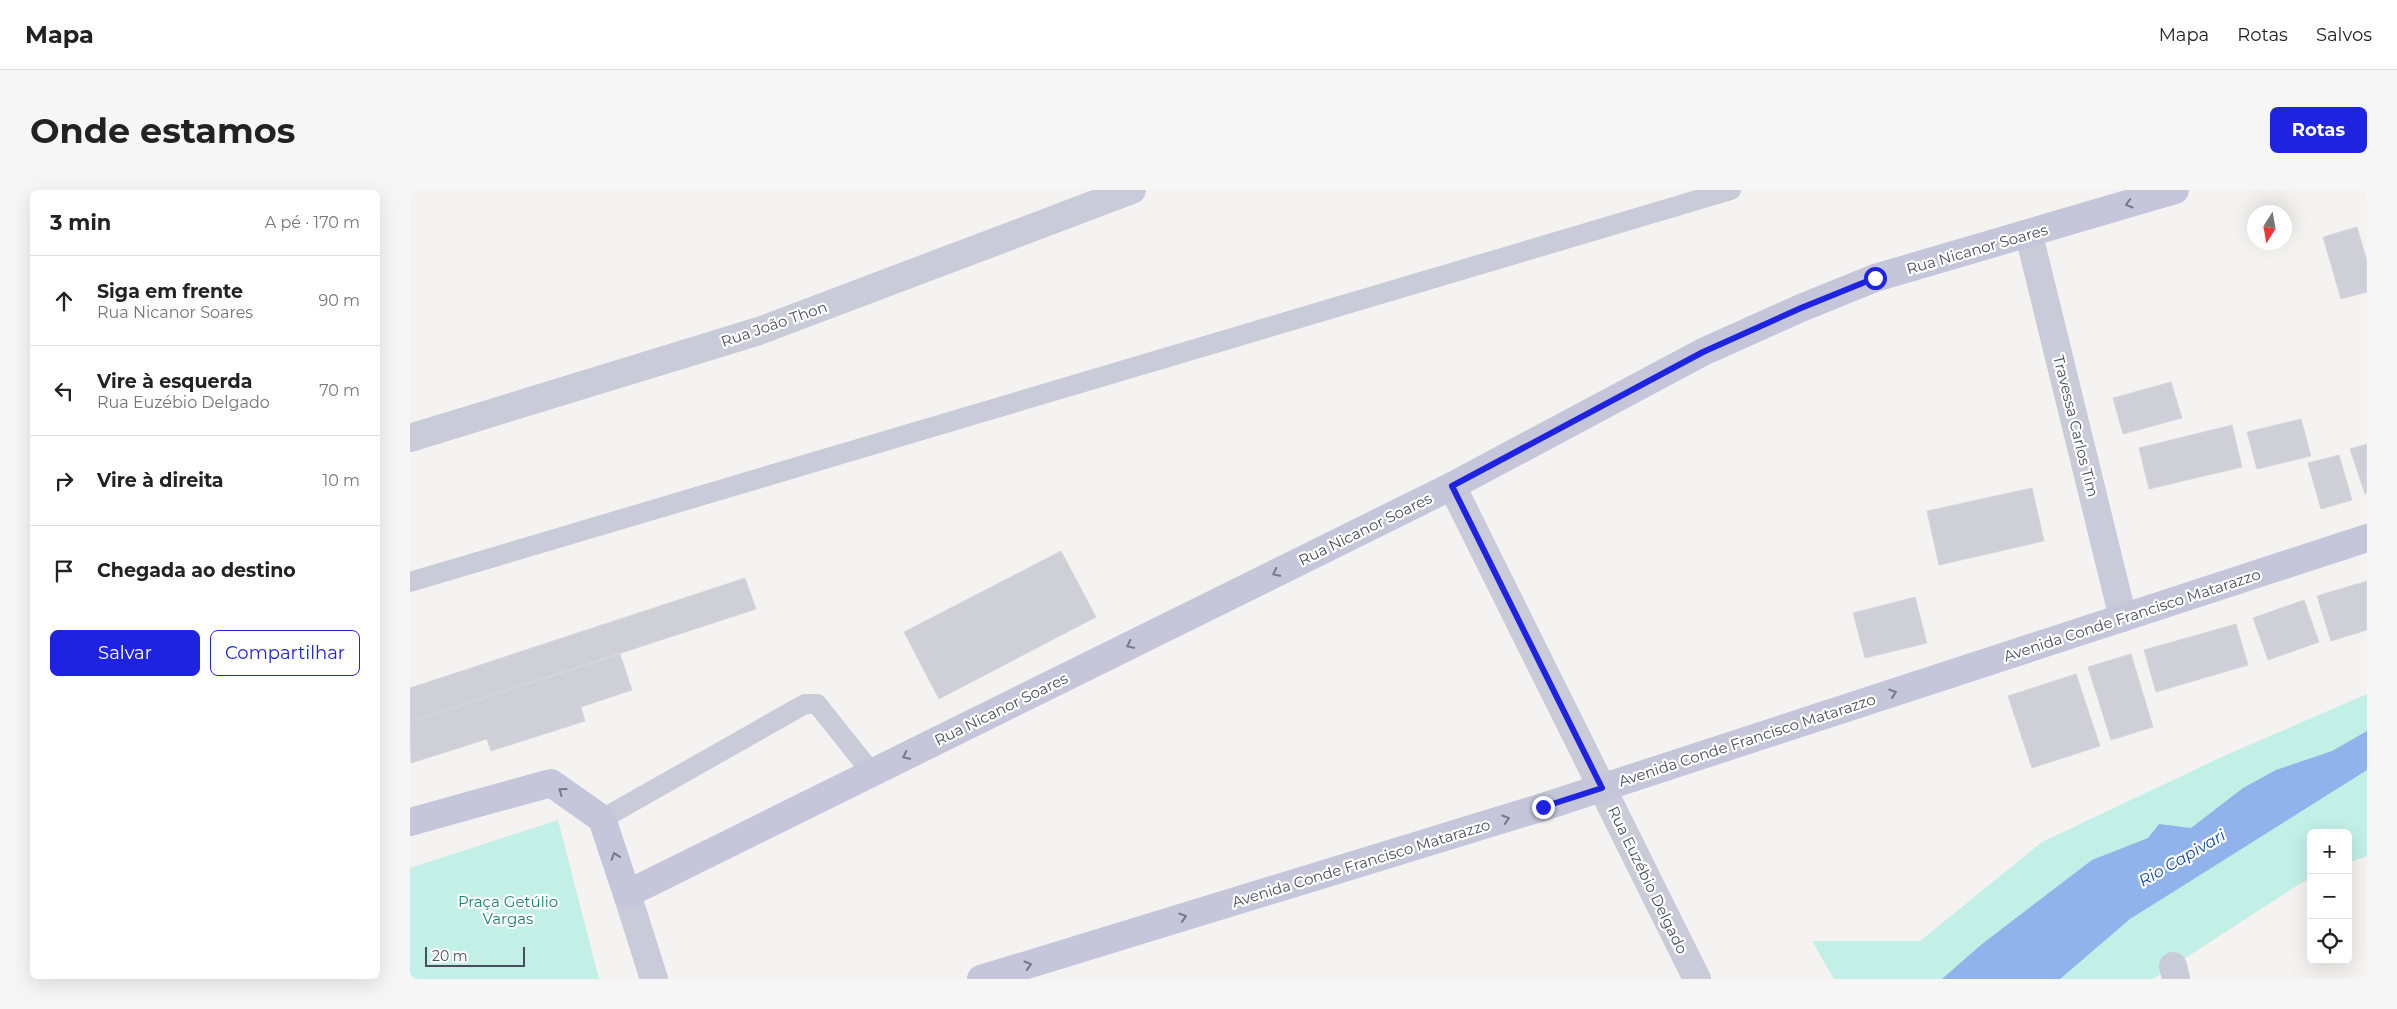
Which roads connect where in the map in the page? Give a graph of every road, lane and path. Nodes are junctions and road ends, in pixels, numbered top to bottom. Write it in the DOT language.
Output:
graph roads {
  1 [pos="1132,190"];
  2 [pos="1731,190"];
  3 [pos="2176,190"];
  4 [pos="2029,235"];
  5 [pos="410,438"];
  6 [pos="1452,486"];
  7 [pos="2367,538"];
  8 [pos="410,582"];
  9 [pos="2122,618"];
  10 [pos="872,772"];
  11 [pos="1602,788"];
  12 [pos="602,820"];
  13 [pos="410,822"];
  14 [pos="627,894"];
  15 [pos="654,979"];
  16 [pos="981,979"];
  17 [pos="1698,979"];
  1 -- 5 [label="street, Rua João Thon"];
  2 -- 8 [label="lane"];
  3 -- 4 [label="street, Rua Nicanor Soares, one-way"];
  4 -- 6 [label="street, Rua Nicanor Soares"];
  4 -- 9 [label="street, Travessa Carlos Tim"];
  6 -- 10 [label="street, Rua Nicanor Soares, one-way"];
  6 -- 11 [label="street, Rua Euzébio Delgado"];
  7 -- 9 [label="street, Avenida Conde Francisco Matarazzo"];
  11 -- 9 [label="street, Avenida Conde Francisco Matarazzo, one-way"];
  10 -- 12 [label="lane"];
  10 -- 14 [label="street, Rua Nicanor Soares"];
  16 -- 11 [label="street, Avenida Conde Francisco Matarazzo, one-way"];
  11 -- 17 [label="street, Rua Euzébio Delgado"];
  12 -- 13 [label="street, one-way"];
  14 -- 12 [label="street, one-way"];
  14 -- 15 [label="street"];
}
